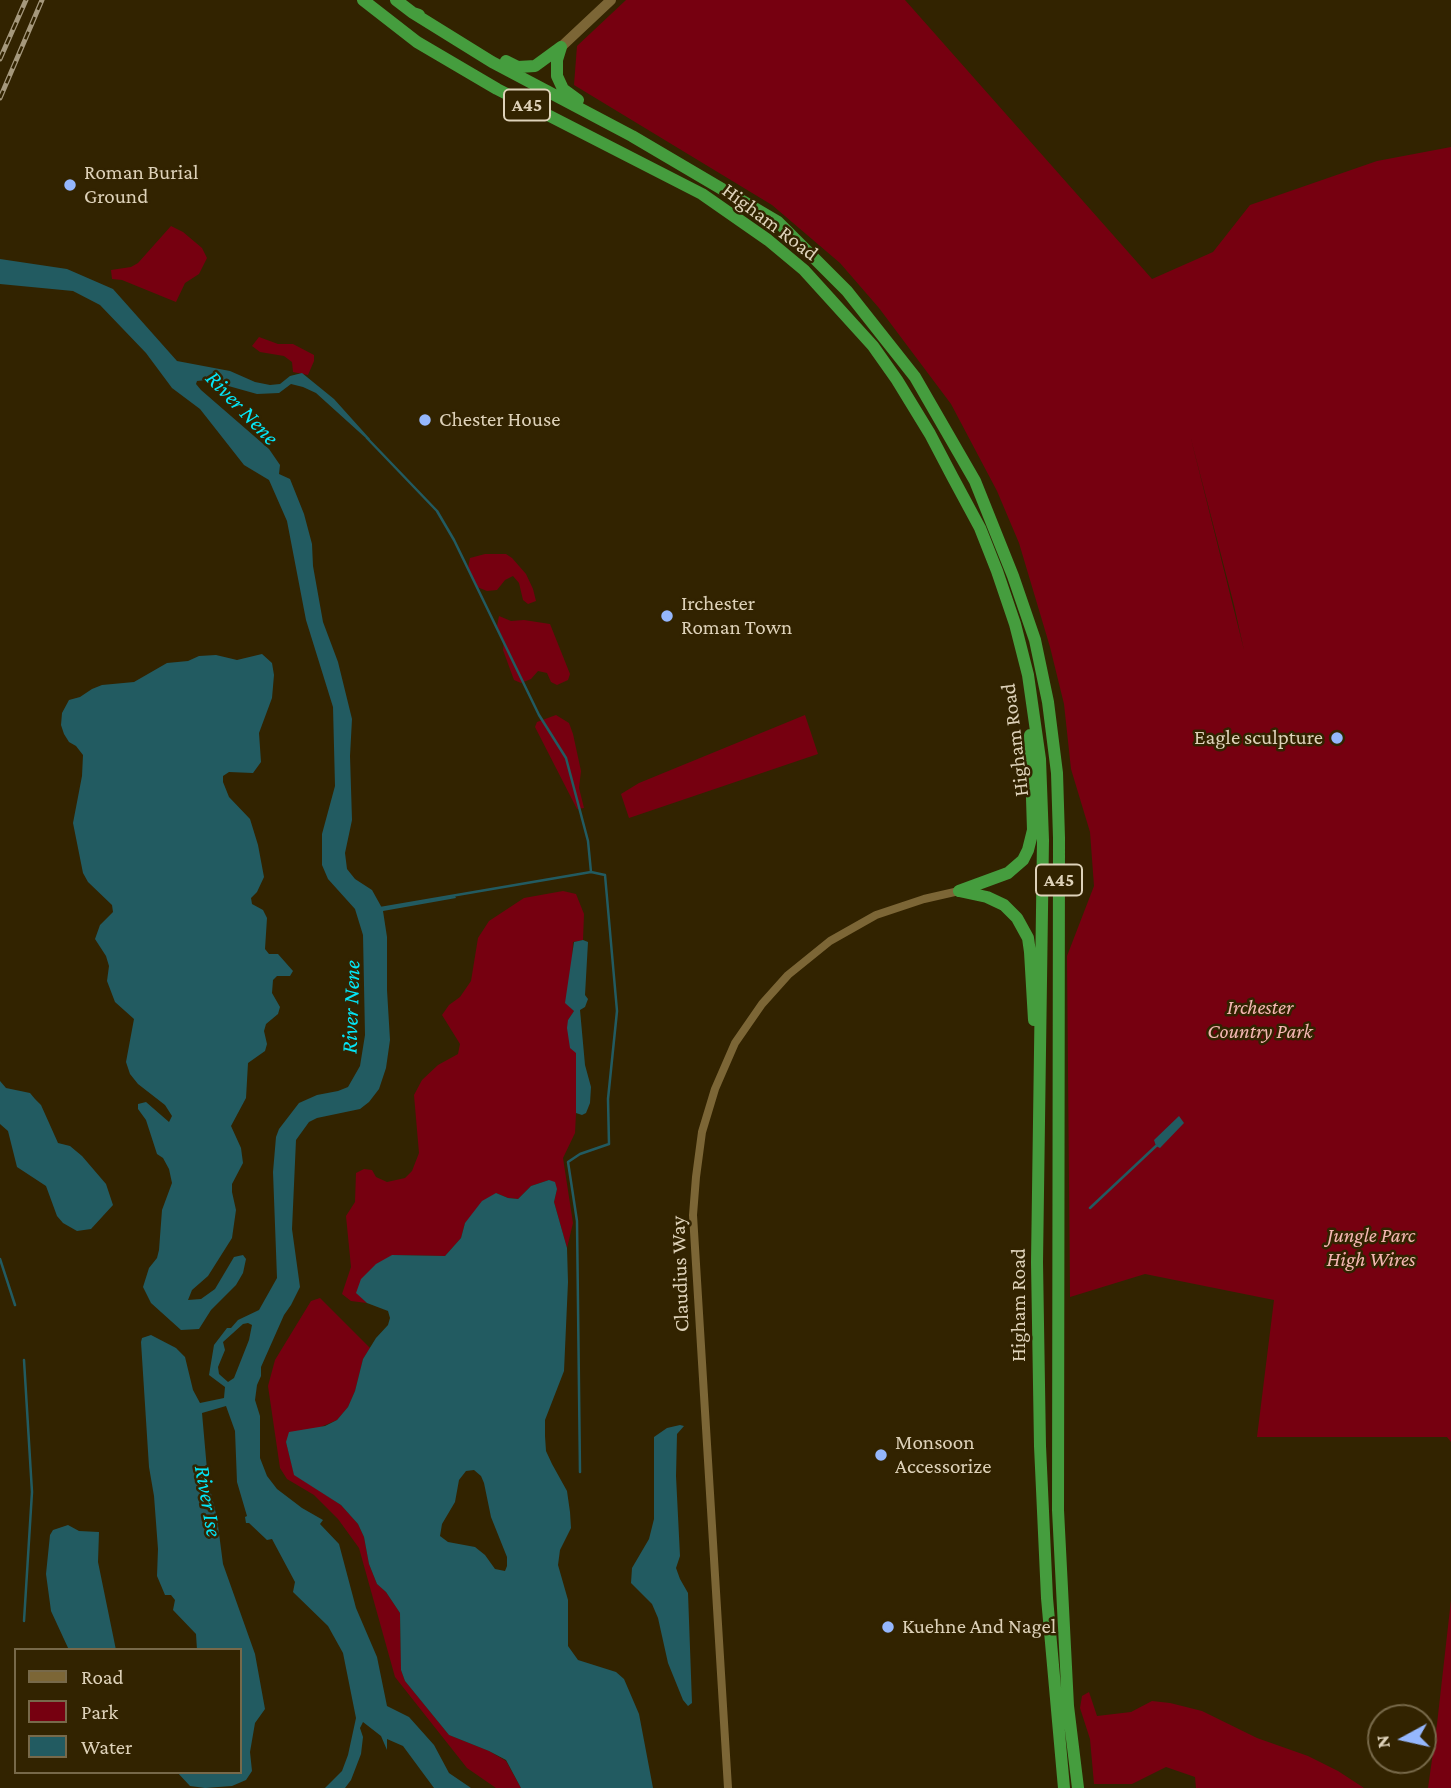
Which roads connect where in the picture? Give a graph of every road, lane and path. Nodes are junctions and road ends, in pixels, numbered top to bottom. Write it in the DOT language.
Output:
graph roads {
  1 [pos="363,0"];
  2 [pos="396,0"];
  3 [pos="611,0"];
  4 [pos="413,13"];
  5 [pos="561,47"];
  6 [pos="632,136"];
  7 [pos="1028,675"];
  8 [pos="959,891"];
  9 [pos="1041,1083"];
  10 [pos="728,1788"];
  11 [pos="1064,1788"];
  12 [pos="1078,1788"];
  1 -- 7 [label="highway, Higham Road / A45"];
  2 -- 4 [label="highway, A45"];
  3 -- 5 [label="street"];
  4 -- 5 [label="highway"];
  4 -- 6 [label="highway, Higham Road / A45"];
  5 -- 6 [label="highway"];
  6 -- 12 [label="highway, Higham Road / A45"];
  7 -- 8 [label="highway"];
  7 -- 9 [label="highway, Higham Road / A45"];
  8 -- 9 [label="highway"];
  8 -- 10 [label="street, Claudius Way"];
  9 -- 11 [label="highway, Higham Road / A45"];
}
